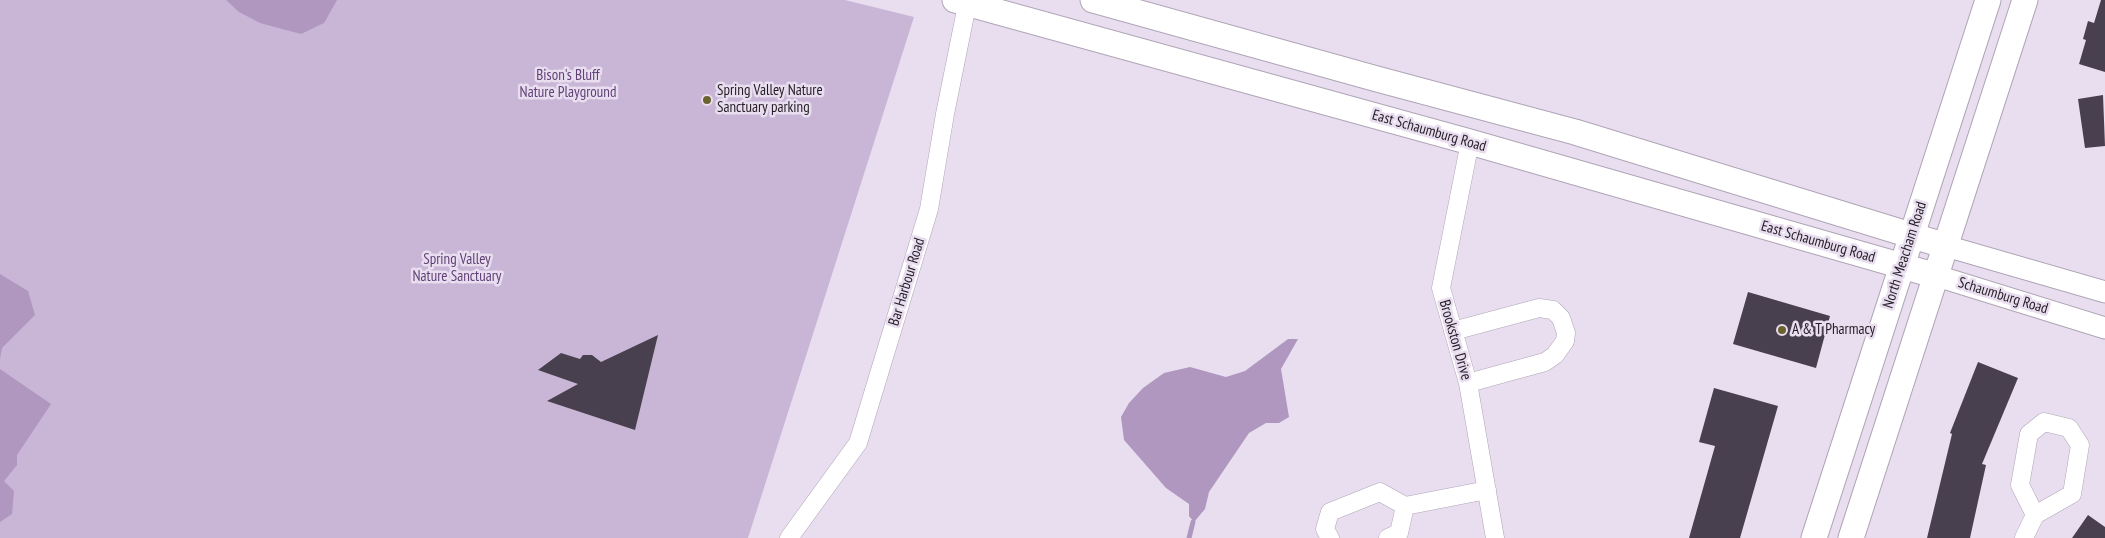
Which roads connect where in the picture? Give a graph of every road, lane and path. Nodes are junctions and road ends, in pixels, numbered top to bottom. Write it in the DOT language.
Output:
graph roads {
  1 [pos="1093,0"];
  2 [pos="1988,0"];
  3 [pos="2025,0"];
  4 [pos="964,1"];
  5 [pos="1470,142"];
  6 [pos="1912,237"];
  7 [pos="1946,246"];
  8 [pos="1901,265"];
  9 [pos="1937,276"];
  10 [pos="2105,292"];
  11 [pos="2105,328"];
  12 [pos="1453,331"];
  13 [pos="1468,383"];
  14 [pos="1487,490"];
  15 [pos="1406,506"];
  16 [pos="2036,515"];
  17 [pos="789,538"];
  18 [pos="1330,538"];
  19 [pos="1388,538"];
  20 [pos="1495,538"];
  21 [pos="1814,538"];
  22 [pos="1851,538"];
  23 [pos="2024,538"];
  1 -- 6 [label="main road, East Schaumburg Road"];
  2 -- 6 [label="main road, North Meacham Road"];
  3 -- 7 [label="main road"];
  4 -- 5 [label="main road, East Schaumburg Road"];
  4 -- 17 [label="street, Bar Harbour Road"];
  5 -- 8 [label="main road, East Schaumburg Road"];
  5 -- 12 [label="street, Brookston Drive"];
  6 -- 7 [label="main road, Schaumburg Road"];
  6 -- 8 [label="main road, North Meacham Road"];
  7 -- 9 [label="main road"];
  7 -- 10 [label="street, Schaumburg Road"];
  8 -- 9 [label="main road, Schaumburg Road"];
  8 -- 21 [label="main road, North Meacham Road"];
  9 -- 11 [label="street, Schaumburg Road"];
  9 -- 22 [label="main road"];
  12 -- 13 [label="street, Brookston Drive"];
  12 -- 13 [label="street"];
  13 -- 14 [label="street, Brookston Drive"];
  14 -- 15 [label="street"];
  14 -- 20 [label="street, Brookston Drive"];
  15 -- 18 [label="street"];
  15 -- 19 [label="street"];
  16 -- 16 [label="street"];
  16 -- 23 [label="street"];
}
